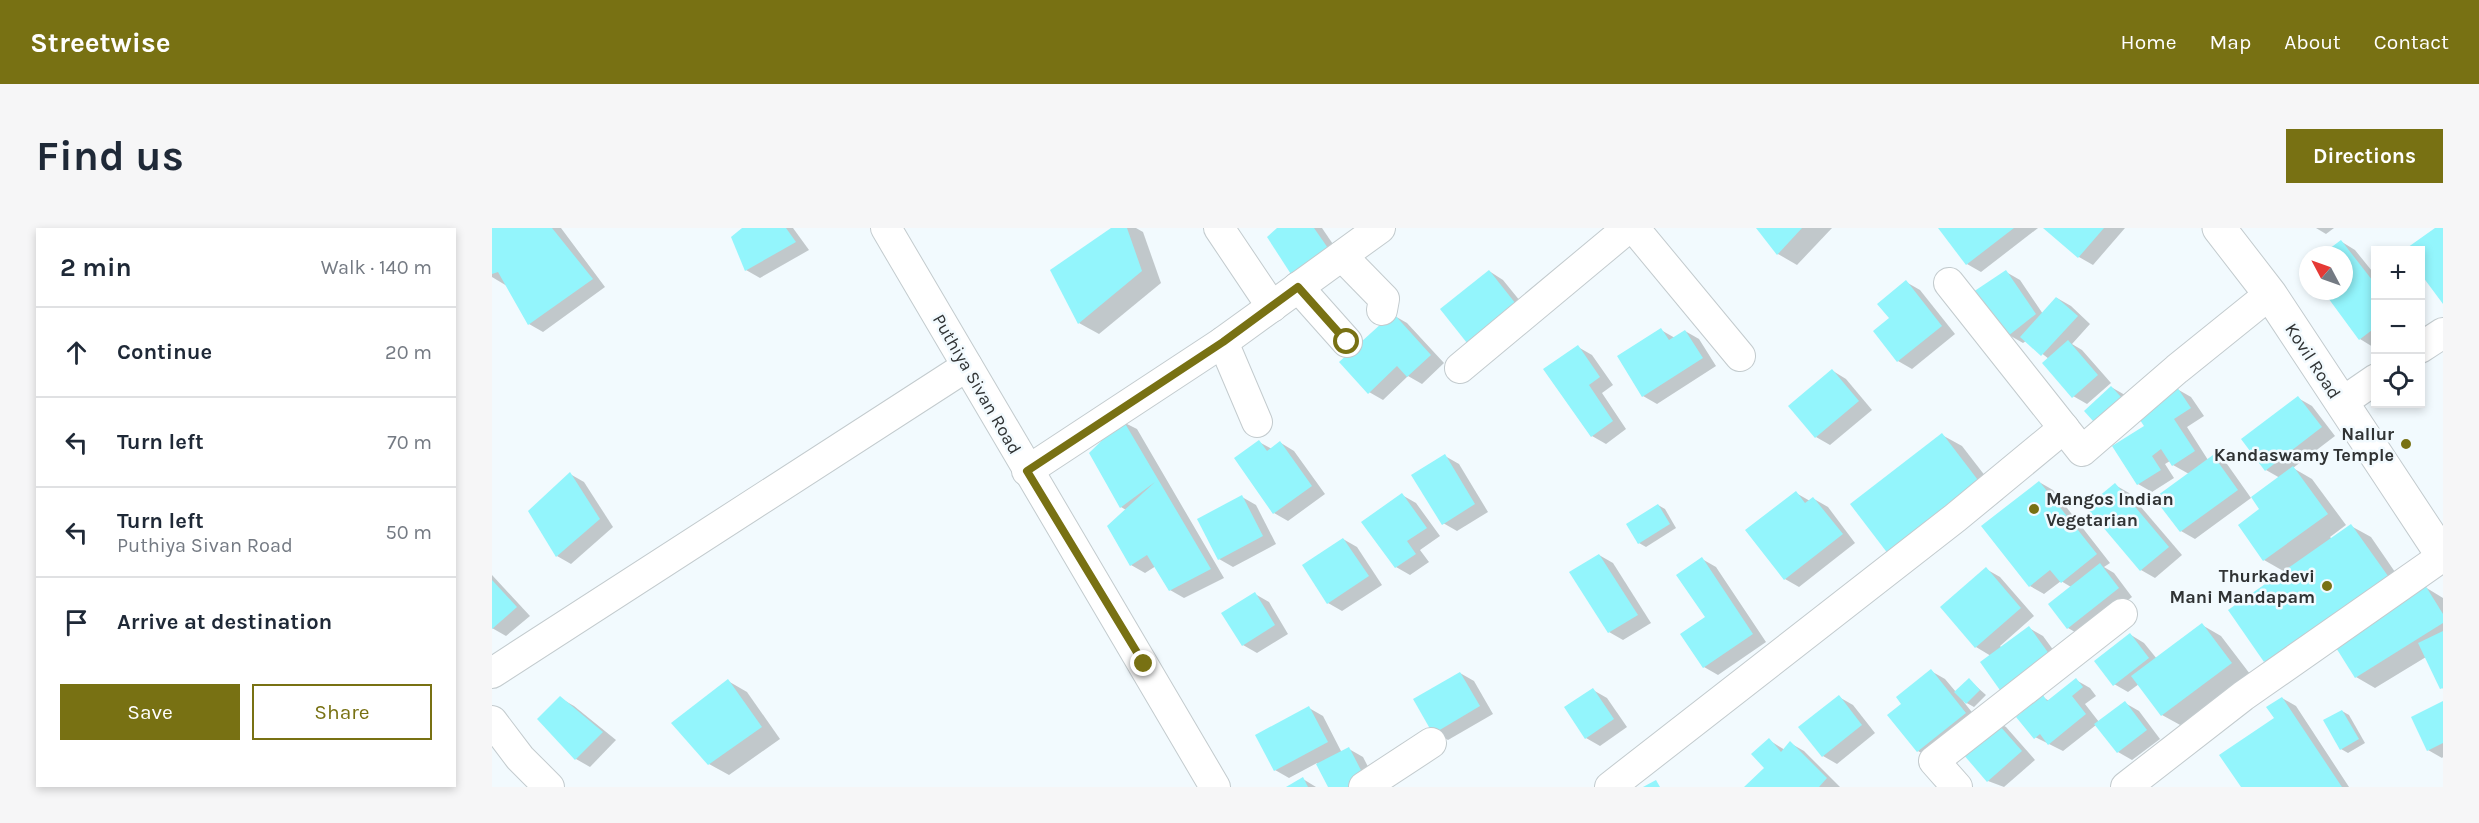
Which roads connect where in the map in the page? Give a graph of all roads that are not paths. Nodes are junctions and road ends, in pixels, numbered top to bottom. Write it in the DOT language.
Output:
graph roads {
  1 [pos="886,228"];
  2 [pos="1219,228"];
  3 [pos="1380,228"];
  4 [pos="1628,228"];
  5 [pos="1634,228"];
  6 [pos="2219,228"];
  7 [pos="1342,255"];
  8 [pos="1949,283"];
  9 [pos="1298,287"];
  10 [pos="2270,294"];
  11 [pos="1272,306"];
  12 [pos="1382,310"];
  13 [pos="2443,333"];
  14 [pos="1223,342"];
  15 [pos="1347,342"];
  16 [pos="2425,345"];
  17 [pos="1740,356"];
  18 [pos="967,366"];
  19 [pos="1460,368"];
  20 [pos="2371,382"];
  21 [pos="2341,403"];
  22 [pos="1257,422"];
  23 [pos="2064,429"];
  24 [pos="1027,471"];
  25 [pos="2443,556"];
  26 [pos="2122,614"];
  27 [pos="492,673"];
  28 [pos="492,721"];
  29 [pos="1431,743"];
  30 [pos="549,787"];
  31 [pos="1215,787"];
  32 [pos="1364,787"];
  33 [pos="1610,787"];
  34 [pos="1957,787"];
  35 [pos="2126,787"];
  1 -- 18 [label="street, Puthiya Sivan Road"];
  2 -- 11 [label="street"];
  3 -- 7 [label="street"];
  4 -- 19 [label="street"];
  5 -- 17 [label="street"];
  6 -- 10 [label="street, Kovil Road"];
  7 -- 9 [label="street"];
  7 -- 12 [label="street"];
  8 -- 23 [label="street"];
  9 -- 11 [label="street"];
  9 -- 15 [label="street"];
  10 -- 21 [label="street, Kovil Road"];
  10 -- 23 [label="street"];
  11 -- 14 [label="street"];
  13 -- 16 [label="street"];
  14 -- 22 [label="street"];
  14 -- 24 [label="street"];
  18 -- 24 [label="street, Puthiya Sivan Road"];
  18 -- 27 [label="street"];
  20 -- 21 [label="street"];
  21 -- 25 [label="street, Kovil Road"];
  23 -- 33 [label="street"];
  24 -- 31 [label="street, Puthiya Sivan Road"];
  25 -- 35 [label="street"];
  26 -- 34 [label="street"];
  28 -- 30 [label="street"];
  29 -- 32 [label="street"];
}
